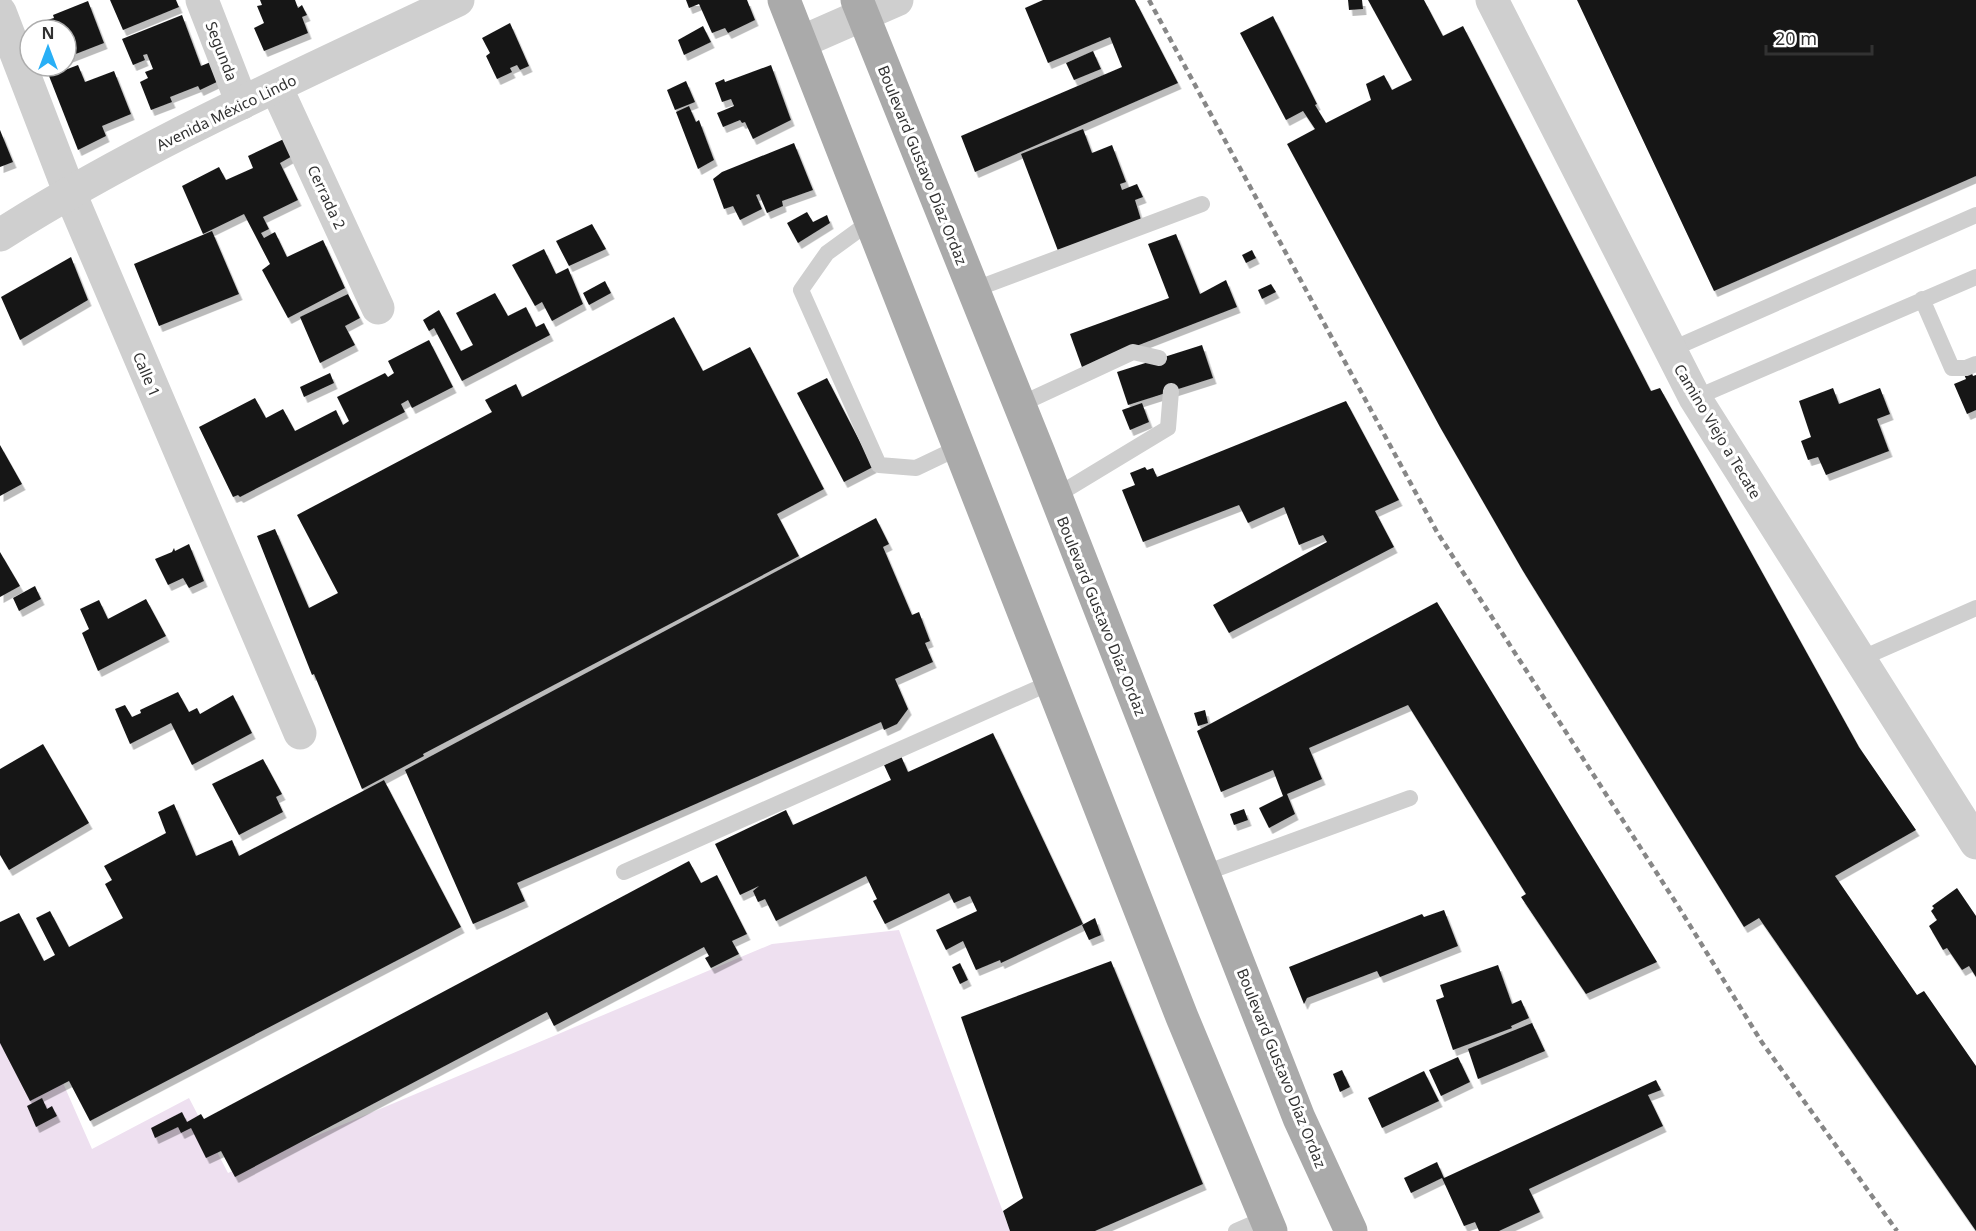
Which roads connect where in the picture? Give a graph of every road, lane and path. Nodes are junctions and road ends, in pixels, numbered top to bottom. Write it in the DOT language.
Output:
graph roads {
  1 [pos="202,0"];
  2 [pos="458,0"];
  3 [pos="784,0"];
  4 [pos="897,0"];
  5 [pos="1492,0"];
  6 [pos="860,7"];
  7 [pos="0,12"];
  8 [pos="801,42"];
  9 [pos="276,87"];
  10 [pos="242,103"];
  11 [pos="69,191"];
  12 [pos="1202,204"];
  13 [pos="1976,214"];
  14 [pos="871,221"];
  15 [pos="0,235"];
  16 [pos="1976,277"];
  17 [pos="973,290"];
  18 [pos="1922,299"];
  19 [pos="378,308"];
  20 [pos="1670,350"];
  21 [pos="1159,358"];
  22 [pos="1976,364"];
  23 [pos="1170,391"];
  24 [pos="1695,398"];
  25 [pos="1019,405"];
  26 [pos="960,447"];
  27 [pos="1054,496"];
  28 [pos="1976,608"];
  29 [pos="1860,659"];
  30 [pos="1052,682"];
  31 [pos="300,733"];
  32 [pos="1410,798"];
  33 [pos="1976,843"];
  34 [pos="624,872"];
  35 [pos="1205,873"];
  36 [pos="1268,1225"];
  37 [pos="1236,1231"];
  38 [pos="1351,1231"];
  1 -- 10 [label="street, Segunda"];
  2 -- 9 [label="street, Avenida México Lindo"];
  3 -- 8 [label="main road"];
  4 -- 6 [label="street"];
  5 -- 20 [label="street, Camino Viejo a Tecate"];
  6 -- 8 [label="street"];
  6 -- 17 [label="main road, Boulevard Gustavo Díaz Ordaz"];
  7 -- 11 [label="street, Calle 1"];
  8 -- 14 [label="main road"];
  9 -- 10 [label="street, Avenida México Lindo"];
  9 -- 19 [label="street, Cerrada 2"];
  10 -- 11 [label="street, Avenida México Lindo"];
  11 -- 15 [label="street, Avenida México Lindo"];
  11 -- 31 [label="street, Calle 1"];
  12 -- 17 [label="lane"];
  13 -- 20 [label="lane"];
  14 -- 26 [label="main road"];
  14 -- 26 [label="lane"];
  16 -- 18 [label="lane"];
  17 -- 25 [label="main road, Boulevard Gustavo Díaz Ordaz"];
  18 -- 22 [label="lane"];
  18 -- 24 [label="lane"];
  20 -- 24 [label="street, Camino Viejo a Tecate"];
  21 -- 25 [label="lane"];
  23 -- 27 [label="lane"];
  24 -- 29 [label="street, Camino Viejo a Tecate"];
  25 -- 27 [label="main road, Boulevard Gustavo Díaz Ordaz"];
  26 -- 30 [label="main road"];
  27 -- 35 [label="main road, Boulevard Gustavo Díaz Ordaz"];
  28 -- 29 [label="lane"];
  29 -- 33 [label="street, Camino Viejo a Tecate"];
  30 -- 34 [label="lane"];
  30 -- 36 [label="main road"];
  32 -- 35 [label="lane"];
  35 -- 38 [label="main road, Boulevard Gustavo Díaz Ordaz"];
  36 -- 37 [label="lane"];
}
